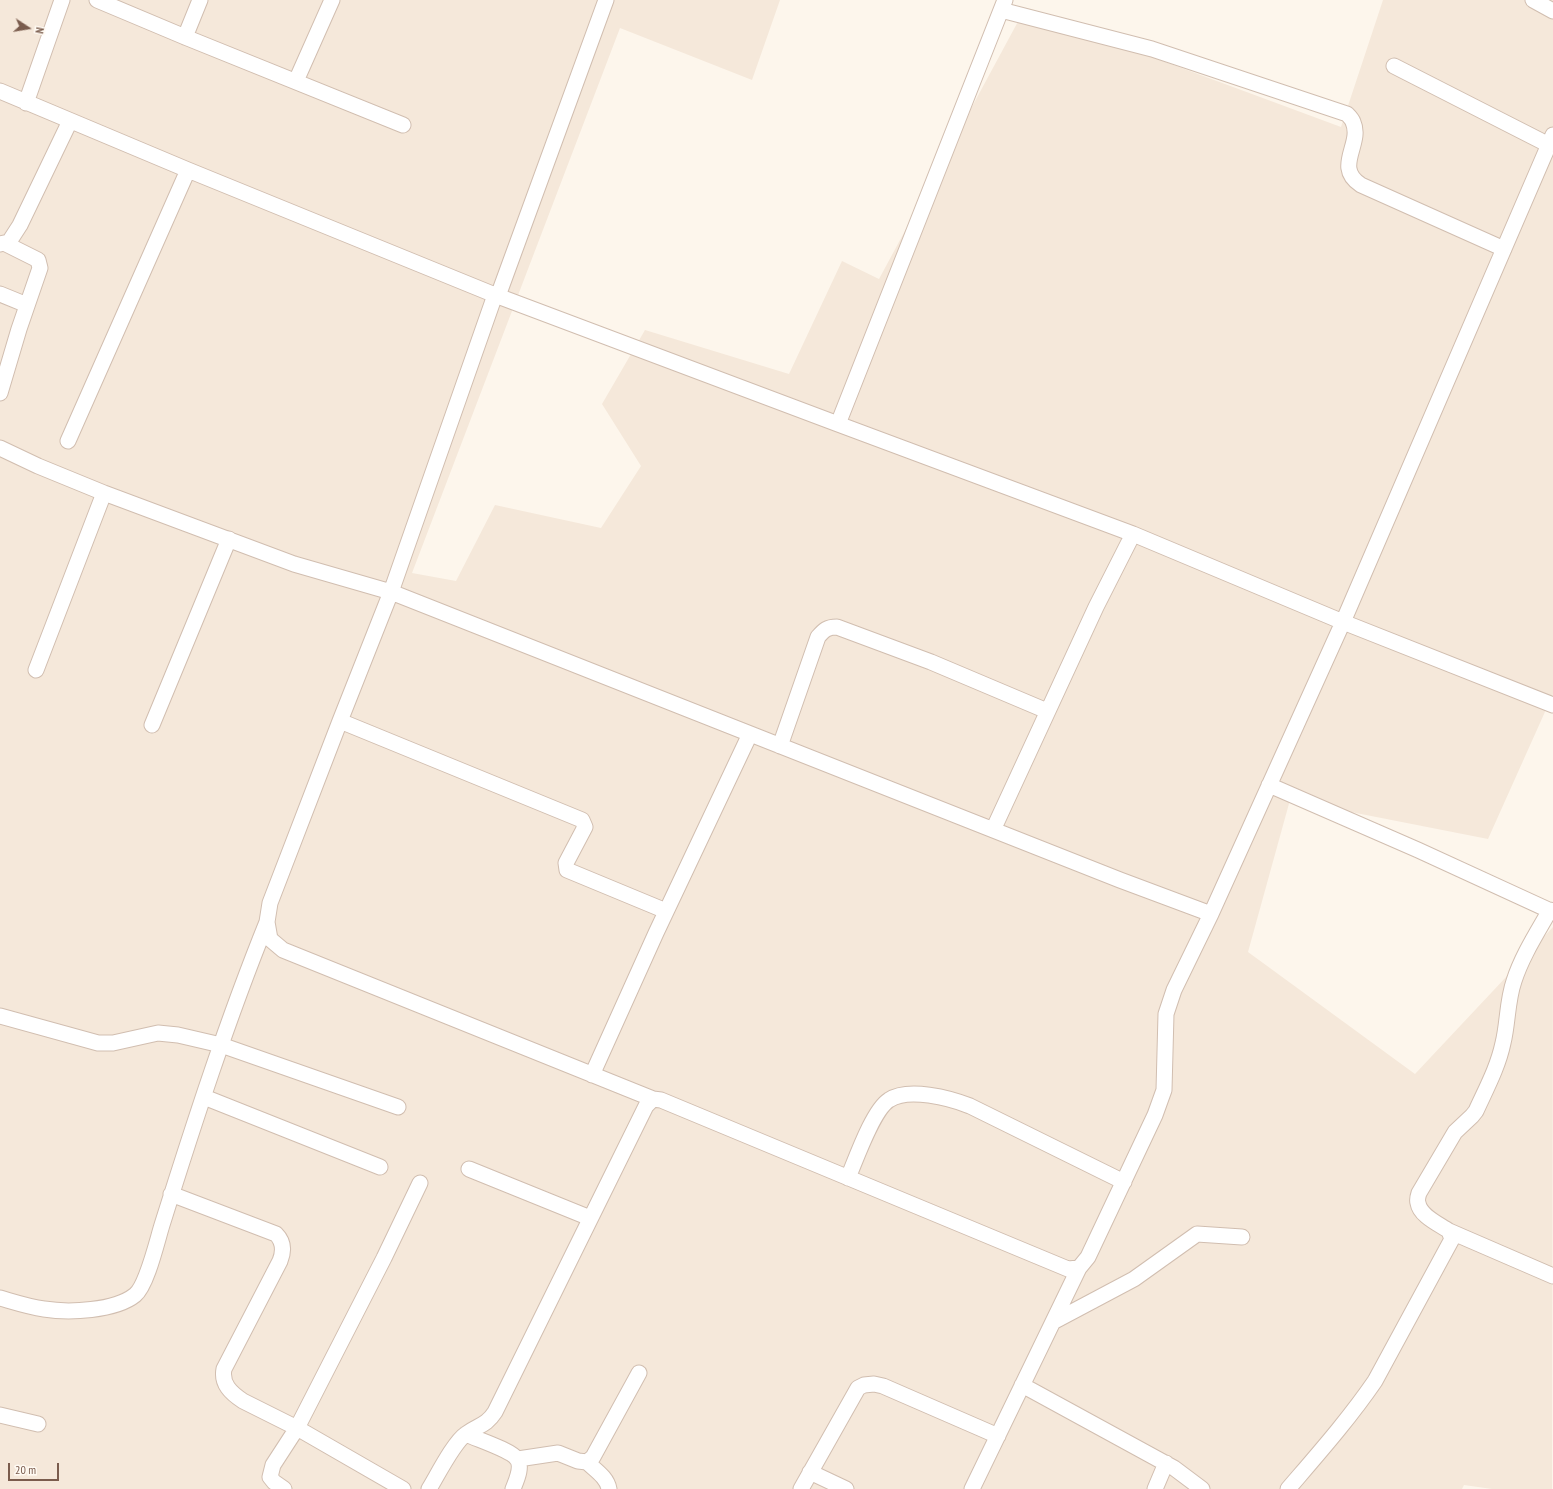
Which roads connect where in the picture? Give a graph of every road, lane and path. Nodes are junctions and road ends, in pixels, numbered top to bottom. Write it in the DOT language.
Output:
graph roads {
  1 [pos="62,0"];
  2 [pos="97,0"];
  3 [pos="200,0"];
  4 [pos="332,0"];
  5 [pos="606,0"];
  6 [pos="1533,0"];
  7 [pos="1003,5"];
  8 [pos="1553,11"];
  9 [pos="185,37"];
  10 [pos="1394,66"];
  11 [pos="296,82"];
  12 [pos="0,91"];
  13 [pos="26,102"];
  14 [pos="70,121"];
  15 [pos="403,125"];
  16 [pos="1551,140"];
  17 [pos="188,170"];
  18 [pos="3,244"];
  19 [pos="1504,249"];
  20 [pos="0,294"];
  21 [pos="496,296"];
  22 [pos="27,305"];
  23 [pos="0,393"];
  24 [pos="838,424"];
  25 [pos="68,441"];
  26 [pos="0,448"];
  27 [pos="104,493"];
  28 [pos="1133,534"];
  29 [pos="230,540"];
  30 [pos="391,592"];
  31 [pos="1343,622"];
  32 [pos="36,670"];
  33 [pos="1553,705"];
  34 [pos="1047,711"];
  35 [pos="340,721"];
  36 [pos="152,725"];
  37 [pos="750,734"];
  38 [pos="780,746"];
  39 [pos="1269,785"];
  40 [pos="993,830"];
  41 [pos="666,911"];
  42 [pos="1551,911"];
  43 [pos="1210,914"];
  44 [pos="267,922"];
  45 [pos="0,1016"];
  46 [pos="221,1045"];
  47 [pos="592,1075"];
  48 [pos="204,1097"];
  49 [pos="653,1099"];
  50 [pos="398,1107"];
  51 [pos="380,1168"];
  52 [pos="469,1169"];
  53 [pos="848,1178"];
  54 [pos="1124,1182"];
  55 [pos="420,1183"];
  56 [pos="171,1194"];
  57 [pos="590,1218"];
  58 [pos="1449,1231"];
  59 [pos="1242,1237"];
  60 [pos="1079,1268"];
  61 [pos="1553,1276"];
  62 [pos="0,1298"];
  63 [pos="1053,1322"];
  64 [pos="639,1373"];
  65 [pos="1022,1385"];
  66 [pos="0,1415"];
  67 [pos="38,1424"];
  68 [pos="297,1428"];
  69 [pos="466,1434"];
  70 [pos="998,1436"];
  71 [pos="518,1459"];
  72 [pos="587,1462"];
  73 [pos="1166,1463"];
  74 [pos="810,1472"];
  75 [pos="284,1489"];
  76 [pos="403,1489"];
  77 [pos="429,1489"];
  78 [pos="513,1489"];
  79 [pos="609,1489"];
  80 [pos="801,1489"];
  81 [pos="846,1489"];
  82 [pos="972,1489"];
  83 [pos="1155,1489"];
  84 [pos="1202,1489"];
  85 [pos="1288,1489"];
  1 -- 13 [label="street"];
  2 -- 9 [label="street"];
  3 -- 9 [label="street"];
  4 -- 11 [label="street"];
  5 -- 21 [label="street"];
  6 -- 8 [label="street"];
  7 -- 19 [label="street"];
  7 -- 24 [label="street"];
  9 -- 11 [label="street"];
  10 -- 16 [label="street"];
  11 -- 15 [label="street"];
  12 -- 13 [label="street"];
  13 -- 14 [label="street"];
  14 -- 17 [label="street"];
  14 -- 18 [label="street"];
  16 -- 19 [label="street"];
  17 -- 21 [label="street"];
  17 -- 25 [label="street"];
  18 -- 22 [label="street"];
  19 -- 31 [label="street"];
  20 -- 22 [label="street"];
  21 -- 24 [label="street"];
  21 -- 30 [label="street"];
  22 -- 23 [label="street"];
  24 -- 28 [label="street"];
  26 -- 27 [label="street"];
  27 -- 29 [label="street"];
  27 -- 32 [label="street"];
  28 -- 31 [label="street"];
  28 -- 34 [label="street"];
  29 -- 30 [label="street"];
  29 -- 36 [label="street"];
  30 -- 35 [label="street"];
  30 -- 37 [label="street"];
  31 -- 33 [label="street"];
  31 -- 39 [label="street"];
  34 -- 38 [label="street"];
  34 -- 40 [label="street"];
  35 -- 41 [label="street"];
  35 -- 44 [label="street"];
  37 -- 38 [label="street"];
  37 -- 41 [label="street"];
  38 -- 40 [label="street"];
  39 -- 42 [label="street"];
  39 -- 43 [label="street"];
  40 -- 43 [label="street"];
  41 -- 47 [label="street"];
  42 -- 58 [label="street"];
  43 -- 54 [label="street"];
  44 -- 46 [label="street"];
  44 -- 47 [label="street"];
  45 -- 46 [label="street"];
  46 -- 48 [label="street"];
  46 -- 50 [label="street"];
  47 -- 49 [label="street"];
  48 -- 51 [label="street"];
  48 -- 56 [label="street"];
  49 -- 53 [label="street"];
  49 -- 57 [label="street"];
  52 -- 57 [label="street"];
  53 -- 54 [label="street"];
  53 -- 60 [label="street"];
  54 -- 60 [label="street"];
  55 -- 68 [label="street"];
  56 -- 62 [label="street"];
  56 -- 68 [label="street"];
  57 -- 69 [label="street"];
  58 -- 61 [label="street"];
  58 -- 85 [label="street"];
  59 -- 63 [label="street"];
  60 -- 63 [label="street"];
  63 -- 65 [label="street"];
  64 -- 72 [label="street"];
  65 -- 70 [label="street"];
  65 -- 73 [label="street"];
  66 -- 67 [label="street"];
  68 -- 75 [label="street"];
  68 -- 76 [label="street"];
  69 -- 71 [label="street"];
  69 -- 77 [label="street"];
  70 -- 74 [label="street"];
  70 -- 82 [label="street"];
  71 -- 72 [label="street"];
  71 -- 78 [label="street"];
  72 -- 79 [label="street"];
  73 -- 83 [label="street"];
  73 -- 84 [label="street"];
  74 -- 80 [label="street"];
  74 -- 81 [label="street"];
}
